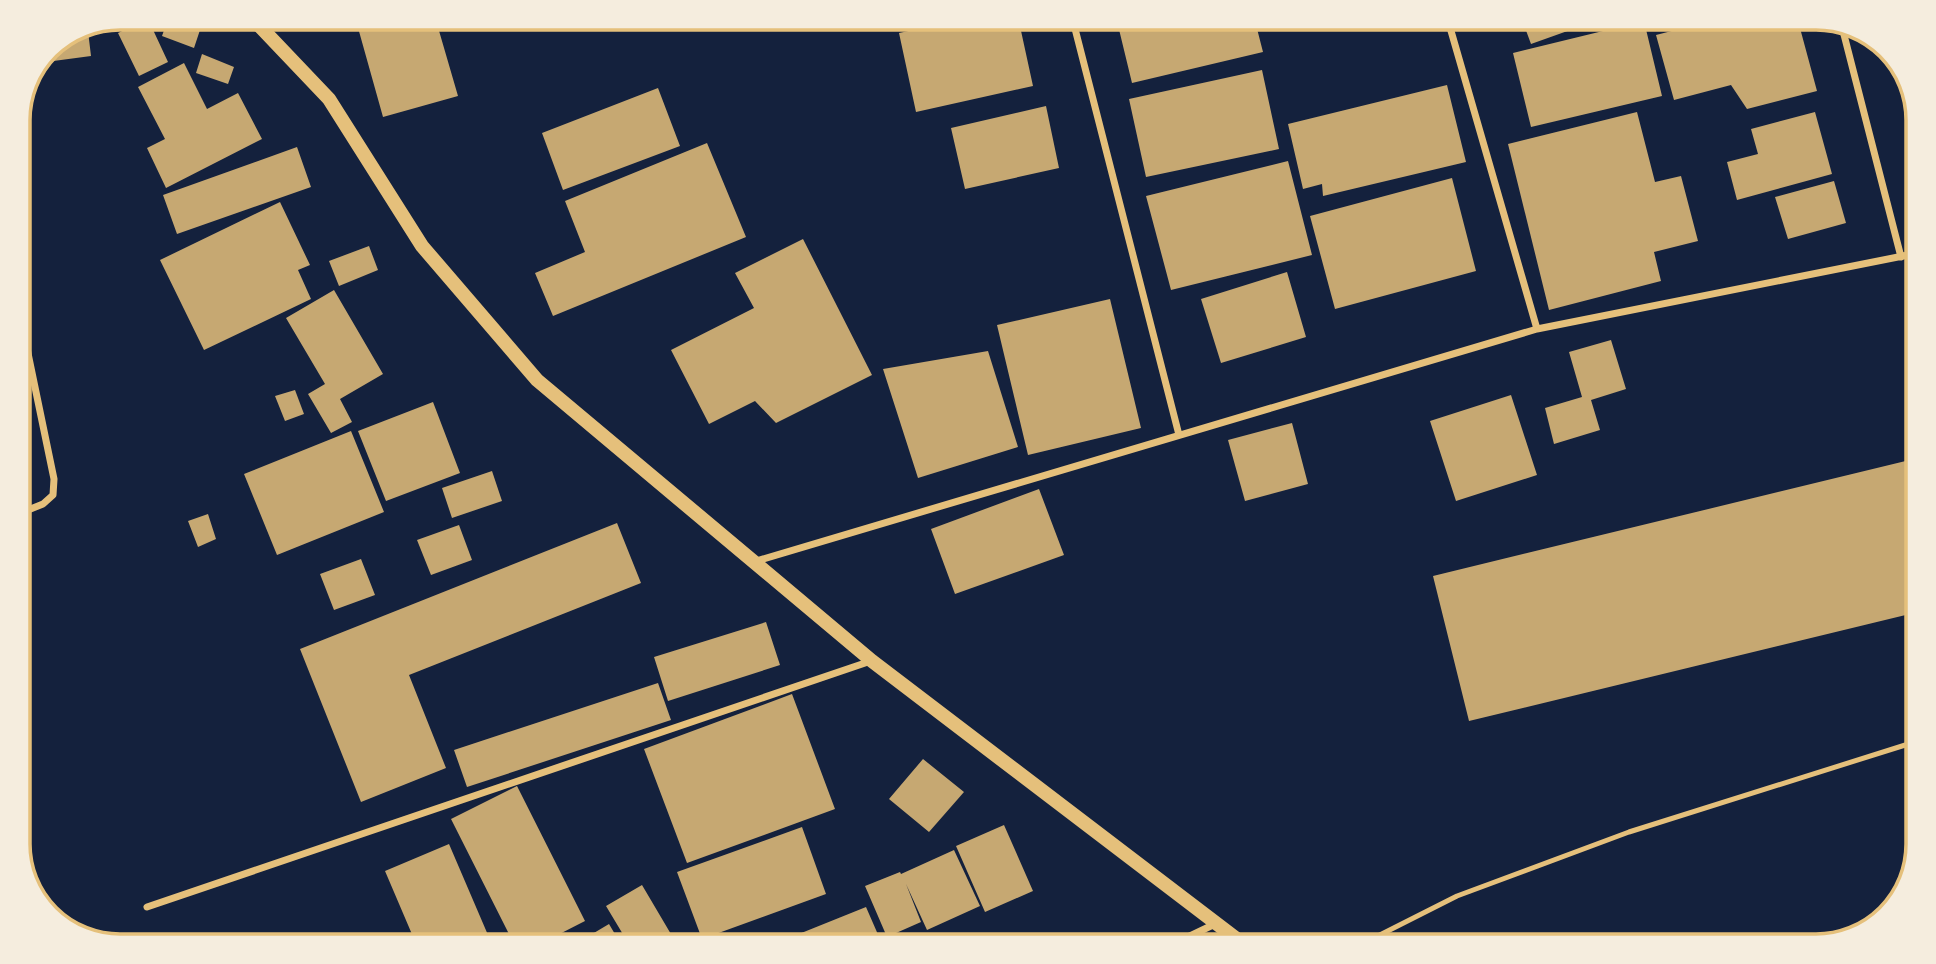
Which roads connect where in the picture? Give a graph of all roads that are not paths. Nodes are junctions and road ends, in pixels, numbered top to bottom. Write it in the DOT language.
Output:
graph roads {
  1 [pos="263,30"];
  2 [pos="1075,30"];
  3 [pos="1450,30"];
  4 [pos="1844,35"];
  5 [pos="1906,256"];
  6 [pos="1900,257"];
  7 [pos="1537,329"];
  8 [pos="30,363"];
  9 [pos="1179,435"];
  10 [pos="30,509"];
  11 [pos="753,562"];
  12 [pos="872,661"];
  13 [pos="1906,745"];
  14 [pos="147,907"];
  15 [pos="1215,924"];
  16 [pos="1195,934"];
  17 [pos="1228,934"];
  18 [pos="1383,934"];
  1 -- 11 [label="main road"];
  2 -- 9 [label="street"];
  3 -- 7 [label="street"];
  4 -- 6 [label="street"];
  5 -- 6 [label="street"];
  6 -- 7 [label="street"];
  7 -- 9 [label="street"];
  8 -- 10 [label="street"];
  9 -- 11 [label="street"];
  11 -- 12 [label="main road"];
  12 -- 14 [label="street"];
  12 -- 15 [label="main road"];
  13 -- 18 [label="lane"];
  15 -- 16 [label="street"];
  15 -- 17 [label="main road"];
}
